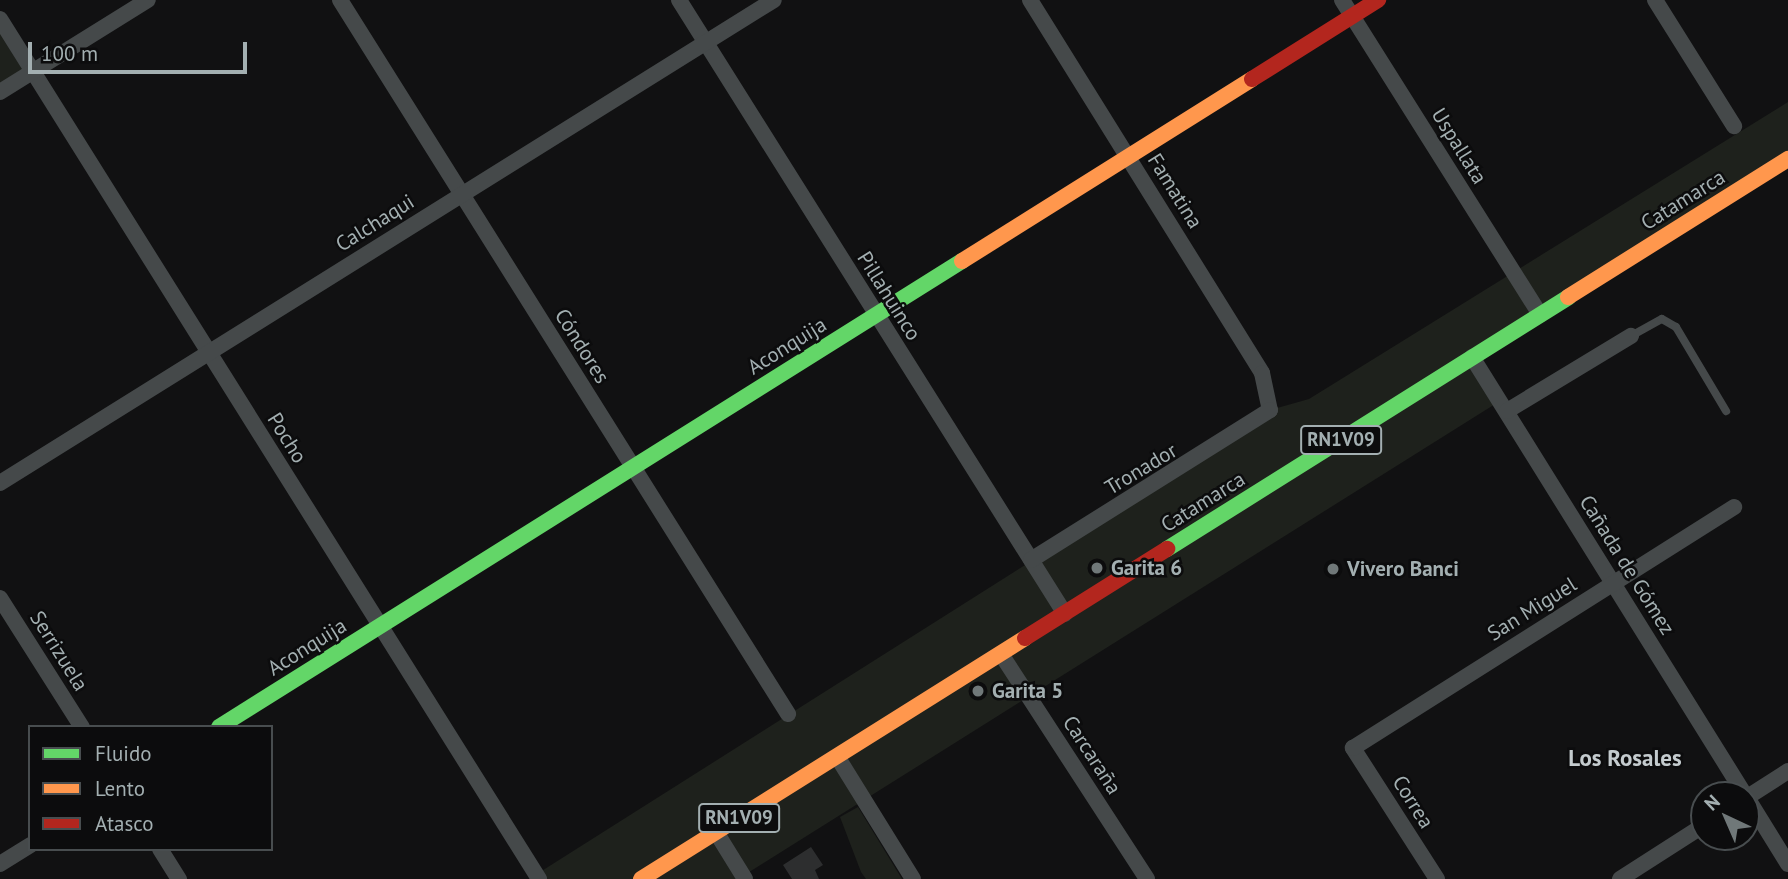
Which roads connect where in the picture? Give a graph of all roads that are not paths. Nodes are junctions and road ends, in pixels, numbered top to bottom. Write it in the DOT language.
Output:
graph roads {
  1 [pos="148,0"];
  2 [pos="340,0"];
  3 [pos="679,0"];
  4 [pos="774,0"];
  5 [pos="1030,0"];
  6 [pos="1342,0"];
  7 [pos="1378,0"];
  8 [pos="1656,0"];
  9 [pos="1352,16"];
  10 [pos="0,19"];
  11 [pos="705,42"];
  12 [pos="34,72"];
  13 [pos="0,92"];
  14 [pos="1734,126"];
  15 [pos="1130,159"];
  16 [pos="1788,159"];
  17 [pos="461,194"];
  18 [pos="876,315"];
  19 [pos="1540,315"];
  20 [pos="1631,336"];
  21 [pos="209,352"];
  22 [pos="1472,357"];
  23 [pos="1270,410"];
  24 [pos="1507,411"];
  25 [pos="1726,411"];
  26 [pos="633,467"];
  27 [pos="0,483"];
  28 [pos="1734,507"];
  29 [pos="1031,560"];
  30 [pos="1613,583"];
  31 [pos="0,598"];
  32 [pos="1065,614"];
  33 [pos="380,626"];
  34 [pos="1001,654"];
  35 [pos="788,714"];
  36 [pos="81,725"];
  37 [pos="222,725"];
  38 [pos="1353,748"];
  39 [pos="838,758"];
  40 [pos="1788,771"];
  41 [pos="1736,781"];
  42 [pos="1760,788"];
  43 [pos="1760,819"];
  44 [pos="716,832"];
  45 [pos="1690,834"];
  46 [pos="28,846"];
  47 [pos="161,851"];
  48 [pos="0,864"];
  49 [pos="1788,864"];
  50 [pos="1142,877"];
  51 [pos="179,879"];
  52 [pos="539,879"];
  53 [pos="641,879"];
  54 [pos="745,879"];
  55 [pos="913,879"];
  56 [pos="1437,879"];
  57 [pos="1620,879"];
  1 -- 12 [label="street"];
  2 -- 17 [label="street, Cóndores"];
  3 -- 11 [label="street, Pillahuinco"];
  4 -- 11 [label="street, Calchaqui"];
  5 -- 15 [label="street, Famatina"];
  6 -- 9 [label="street, Uspallata"];
  7 -- 9 [label="street, Aconquija"];
  8 -- 14 [label="street"];
  9 -- 15 [label="street, Aconquija"];
  9 -- 19 [label="street, Uspallata"];
  10 -- 12 [label="street, Pocho"];
  11 -- 17 [label="street, Calchaqui"];
  11 -- 18 [label="street, Pillahuinco"];
  12 -- 13 [label="street"];
  12 -- 21 [label="street, Pocho"];
  15 -- 18 [label="street, Aconquija"];
  15 -- 23 [label="street, Famatina"];
  16 -- 19 [label="street, Catamarca / RN1V09"];
  17 -- 21 [label="street, Calchaqui"];
  17 -- 26 [label="street, Cóndores"];
  18 -- 26 [label="street, Aconquija"];
  18 -- 29 [label="street, Pillahuinco"];
  19 -- 22 [label="street, Catamarca / RN1V09"];
  20 -- 24 [label="street"];
  20 -- 25 [label="lane"];
  21 -- 27 [label="street, Calchaqui"];
  21 -- 33 [label="street, Pocho"];
  22 -- 24 [label="street, Cañada de Gómez"];
  22 -- 32 [label="street, Catamarca / RN1V09"];
  23 -- 29 [label="street, Tronador"];
  24 -- 30 [label="street, Cañada de Gómez"];
  26 -- 33 [label="street, Aconquija"];
  26 -- 35 [label="street, Cóndores"];
  28 -- 30 [label="street, San Miguel"];
  29 -- 32 [label="street, Pillahuinco"];
  30 -- 38 [label="street, San Miguel"];
  30 -- 41 [label="street, Cañada de Gómez"];
  31 -- 36 [label="street, Serrizuela"];
  32 -- 34 [label="street, Catamarca / RN1V09"];
  33 -- 37 [label="street, Aconquija"];
  33 -- 52 [label="street, Pocho"];
  34 -- 39 [label="street, Catamarca / RN1V09"];
  34 -- 50 [label="street, Carcaraña"];
  38 -- 56 [label="street, Correa"];
  39 -- 44 [label="street, Catamarca / RN1V09"];
  39 -- 55 [label="street"];
  40 -- 42 [label="street"];
  43 -- 49 [label="street, Cañada de Gómez"];
  44 -- 53 [label="street, Catamarca / RN1V09"];
  44 -- 54 [label="street"];
  45 -- 57 [label="street"];
  46 -- 48 [label="street"];
  47 -- 51 [label="street"];
}
